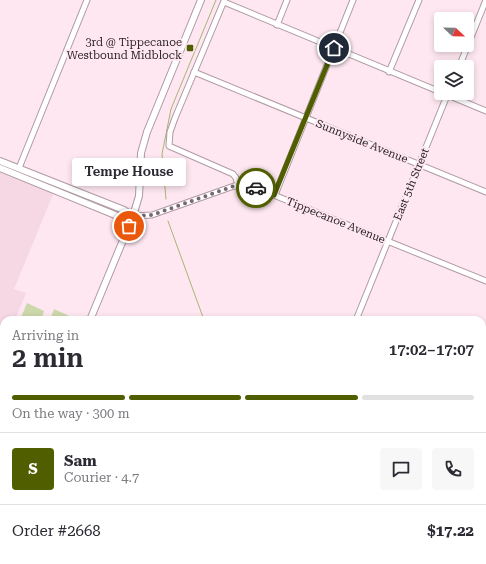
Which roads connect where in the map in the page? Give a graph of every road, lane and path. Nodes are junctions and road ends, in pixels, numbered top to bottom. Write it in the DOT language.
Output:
graph roads {
  1 [pos="87,0"];
  2 [pos="201,0"];
  3 [pos="287,0"];
  4 [pos="353,0"];
  5 [pos="419,0"];
  6 [pos="486,0"];
  7 [pos="224,1"];
  8 [pos="277,25"];
  9 [pos="334,48"];
  10 [pos="462,60"];
  11 [pos="194,72"];
  12 [pos="389,72"];
  13 [pos="434,89"];
  14 [pos="446,100"];
  15 [pos="461,100"];
  16 [pos="486,111"];
  17 [pos="306,118"];
  18 [pos="0,161"];
  19 [pos="420,164"];
  20 [pos="0,168"];
  21 [pos="18,168"];
  22 [pos="16,175"];
  23 [pos="238,186"];
  24 [pos="486,192"];
  25 [pos="274,195"];
  26 [pos="133,216"];
  27 [pos="389,241"];
  28 [pos="486,281"];
  29 [pos="92,316"];
  30 [pos="358,316"];
  31 [pos="486,493"];
  32 [pos="486,496"];
  1 -- 21 [label="street"];
  2 -- 26 [label="main road"];
  3 -- 8 [label="street"];
  4 -- 9 [label="street"];
  5 -- 12 [label="street"];
  6 -- 10 [label="street"];
  7 -- 8 [label="street"];
  7 -- 11 [label="street"];
  8 -- 9 [label="street"];
  9 -- 12 [label="street"];
  9 -- 17 [label="street"];
  11 -- 17 [label="street, Sunnyside Avenue"];
  11 -- 23 [label="street"];
  12 -- 13 [label="street"];
  14 -- 19 [label="street, East 5th Street"];
  15 -- 16 [label="street"];
  17 -- 19 [label="street, Sunnyside Avenue"];
  17 -- 25 [label="street"];
  18 -- 21 [label="main road"];
  19 -- 24 [label="street, Sunnyside Avenue"];
  19 -- 27 [label="street, East 5th Street"];
  20 -- 22 [label="main road"];
  21 -- 22 [label="main road"];
  21 -- 26 [label="main road"];
  22 -- 26 [label="main road"];
  23 -- 25 [label="street, Tippecanoe Avenue"];
  23 -- 26 [label="street, Tippecanoe Avenue"];
  25 -- 27 [label="street, Tippecanoe Avenue"];
  26 -- 29 [label="main road"];
  27 -- 28 [label="street, Tippecanoe Avenue"];
  27 -- 30 [label="street, East 5th Street"];
  31 -- 32 [label="street"];
}
